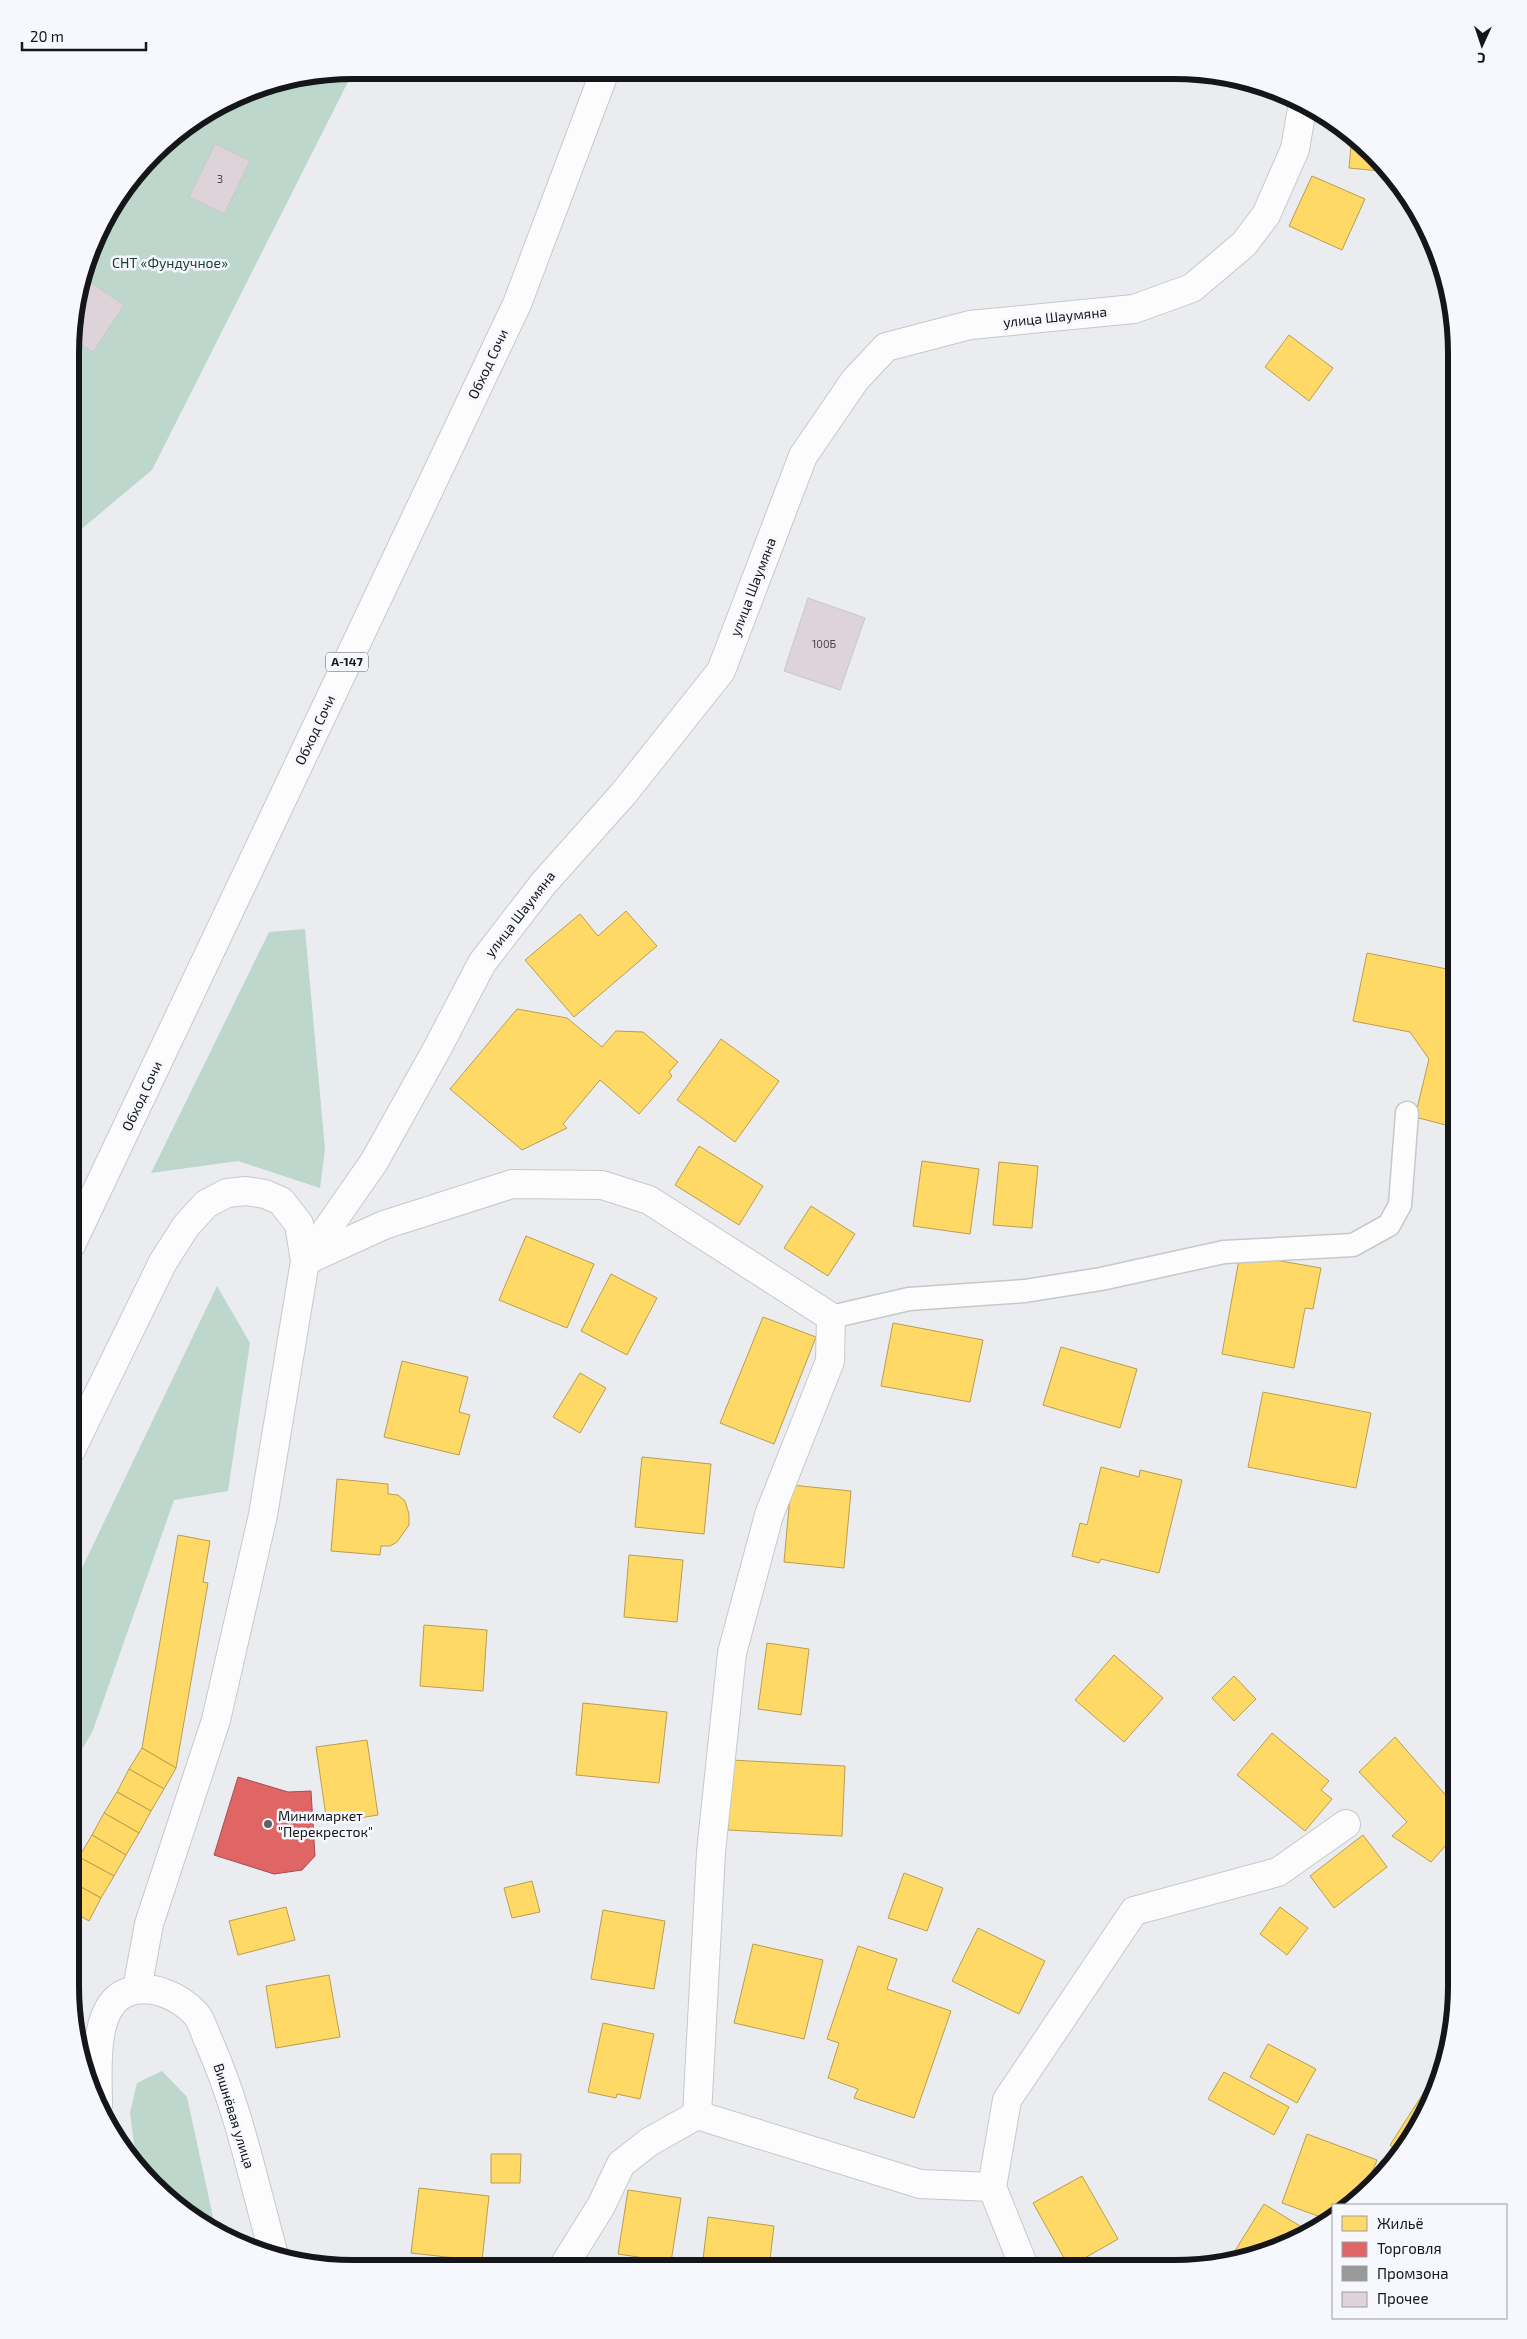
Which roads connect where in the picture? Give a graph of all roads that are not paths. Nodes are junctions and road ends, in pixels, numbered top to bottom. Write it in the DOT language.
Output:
graph roads {
  1 [pos="602,79"];
  2 [pos="1302,110"];
  3 [pos="1407,1113"];
  4 [pos="79,1229"];
  5 [pos="305,1261"];
  6 [pos="831,1317"];
  7 [pos="79,1434"];
  8 [pos="1346,1824"];
  9 [pos="138,1989"];
  10 [pos="98,2086"];
  11 [pos="697,2115"];
  12 [pos="992,2187"];
  13 [pos="272,2248"];
  14 [pos="567,2260"];
  15 [pos="1021,2260"];
  1 -- 4 [label="main road, Обход Сочи / А-147"];
  2 -- 5 [label="main road, улица Шаумяна"];
  3 -- 6 [label="lane"];
  5 -- 6 [label="main road"];
  5 -- 7 [label="main road"];
  5 -- 9 [label="main road"];
  6 -- 11 [label="main road"];
  8 -- 12 [label="main road"];
  9 -- 10 [label="main road"];
  9 -- 13 [label="main road, Вишнёвая улица"];
  11 -- 12 [label="main road"];
  11 -- 14 [label="main road"];
  12 -- 15 [label="main road"];
}
